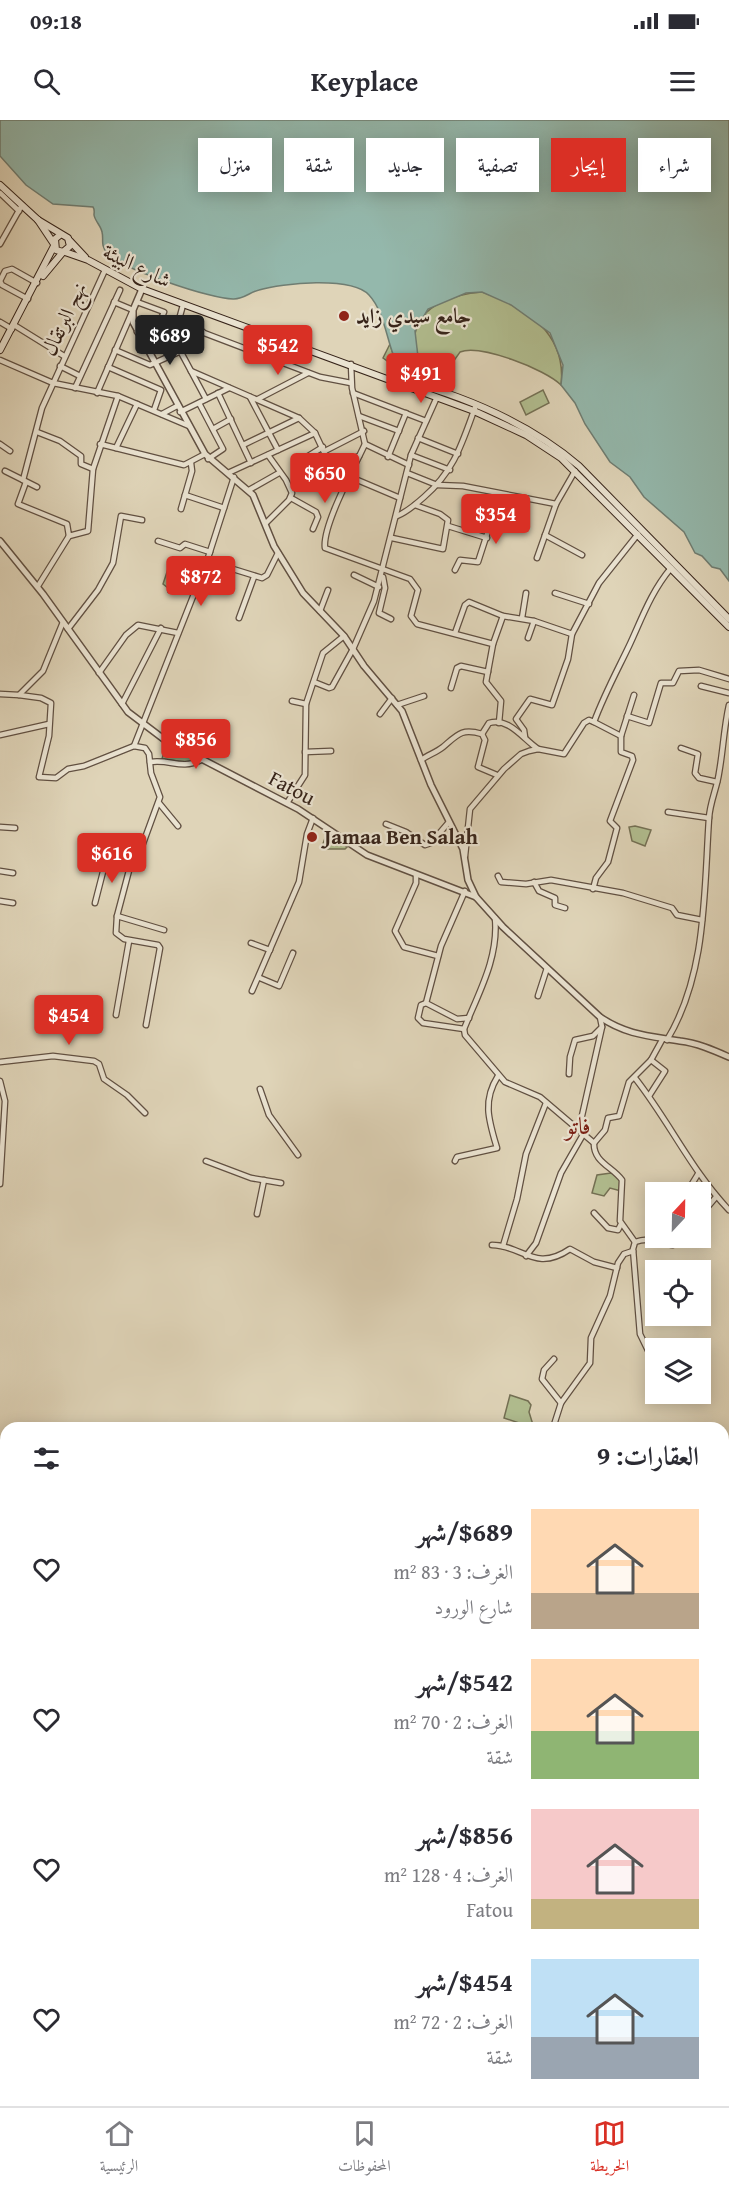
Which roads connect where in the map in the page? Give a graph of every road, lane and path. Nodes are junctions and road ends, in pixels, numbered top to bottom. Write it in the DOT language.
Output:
graph roads {
  1 [pos="0,184"];
  2 [pos="0,194"];
  3 [pos="20,208"];
  4 [pos="38,220"];
  5 [pos="60,235"];
  6 [pos="70,241"];
  7 [pos="0,243"];
  8 [pos="54,245"];
  9 [pos="64,252"];
  10 [pos="88,260"];
  11 [pos="105,270"];
  12 [pos="37,283"];
  13 [pos="142,289"];
  14 [pos="120,290"];
  15 [pos="28,299"];
  16 [pos="114,302"];
  17 [pos="136,302"];
  18 [pos="183,305"];
  19 [pos="133,310"];
  20 [pos="162,318"];
  21 [pos="0,322"];
  22 [pos="178,323"];
  23 [pos="13,327"];
  24 [pos="137,332"];
  25 [pos="203,332"];
  26 [pos="179,349"];
  27 [pos="0,350"];
  28 [pos="115,350"];
  29 [pos="64,356"];
  30 [pos="0,360"];
  31 [pos="155,364"];
  32 [pos="351,364"];
  33 [pos="60,366"];
  34 [pos="108,367"];
  35 [pos="191,371"];
  36 [pos="308,373"];
  37 [pos="376,374"];
  38 [pos="80,376"];
  39 [pos="53,383"];
  40 [pos="351,383"];
  41 [pos="75,388"];
  42 [pos="229,388"];
  43 [pos="353,392"];
  44 [pos="97,393"];
  45 [pos="218,393"];
  46 [pos="118,396"];
  47 [pos="250,396"];
  48 [pos="437,397"];
  49 [pos="206,399"];
  50 [pos="258,399"];
  51 [pos="199,403"];
  52 [pos="137,404"];
  53 [pos="177,406"];
  54 [pos="475,408"];
  55 [pos="154,410"];
  56 [pos="180,412"];
  57 [pos="406,413"];
  58 [pos="162,414"];
  59 [pos="359,416"];
  60 [pos="299,418"];
  61 [pos="231,419"];
  62 [pos="426,421"];
  63 [pos="189,426"];
  64 [pos="213,429"];
  65 [pos="364,431"];
  66 [pos="399,431"];
  67 [pos="37,432"];
  68 [pos="270,432"];
  69 [pos="315,433"];
  70 [pos="418,438"];
  71 [pos="0,444"];
  72 [pos="100,444"];
  73 [pos="365,444"];
  74 [pos="243,445"];
  75 [pos="116,448"];
  76 [pos="324,449"];
  77 [pos="278,450"];
  78 [pos="10,451"];
  79 [pos="458,454"];
  80 [pos="268,455"];
  81 [pos="411,455"];
  82 [pos="359,456"];
  83 [pos="207,457"];
  84 [pos="388,457"];
  85 [pos="305,458"];
  86 [pos="251,463"];
  87 [pos="190,464"];
  88 [pos="409,465"];
  89 [pos="331,467"];
  90 [pos="93,469"];
  91 [pos="450,470"];
  92 [pos="4,471"];
  93 [pos="575,471"];
  94 [pos="407,473"];
  95 [pos="279,474"];
  96 [pos="231,475"];
  97 [pos="348,476"];
  98 [pos="304,480"];
  99 [pos="25,481"];
  100 [pos="437,485"];
  101 [pos="37,487"];
  102 [pos="249,490"];
  103 [pos="500,494"];
  104 [pos="184,495"];
  105 [pos="291,498"];
  106 [pos="400,498"];
  107 [pos="556,504"];
  108 [pos="415,505"];
  109 [pos="224,508"];
  110 [pos="181,509"];
  111 [pos="397,516"];
  112 [pos="142,520"];
  113 [pos="266,523"];
  114 [pos="448,526"];
  115 [pos="313,529"];
  116 [pos="640,532"];
  117 [pos="545,535"];
  118 [pos="69,536"];
  119 [pos="392,538"];
  120 [pos="487,538"];
  121 [pos="0,541"];
  122 [pos="159,541"];
  123 [pos="210,552"];
  124 [pos="278,553"];
  125 [pos="582,555"];
  126 [pos="537,558"];
  127 [pos="207,561"];
  128 [pos="671,568"];
  129 [pos="455,570"];
  130 [pos="382,573"];
  131 [pos="354,575"];
  132 [pos="254,577"];
  133 [pos="38,586"];
  134 [pos="379,587"];
  135 [pos="328,590"];
  136 [pos="526,593"];
  137 [pos="555,593"];
  138 [pos="589,604"];
  139 [pos="320,611"];
  140 [pos="502,616"];
  141 [pos="239,618"];
  142 [pos="522,618"];
  143 [pos="729,618"];
  144 [pos="391,620"];
  145 [pos="534,621"];
  146 [pos="63,622"];
  147 [pos="729,627"];
  148 [pos="161,628"];
  149 [pos="69,629"];
  150 [pos="178,633"];
  151 [pos="455,633"];
  152 [pos="572,634"];
  153 [pos="344,636"];
  154 [pos="528,638"];
  155 [pos="493,644"];
  156 [pos="353,649"];
  157 [pos="488,672"];
  158 [pos="99,673"];
  159 [pos="729,679"];
  160 [pos="314,682"];
  161 [pos="701,686"];
  162 [pos="28,687"];
  163 [pos="451,688"];
  164 [pos="729,693"];
  165 [pos="0,694"];
  166 [pos="19,695"];
  167 [pos="634,695"];
  168 [pos="424,696"];
  169 [pos="32,697"];
  170 [pos="392,698"];
  171 [pos="292,701"];
  172 [pos="122,704"];
  173 [pos="306,704"];
  174 [pos="397,705"];
  175 [pos="729,705"];
  176 [pos="380,714"];
  177 [pos="627,716"];
  178 [pos="594,722"];
  179 [pos="500,723"];
  180 [pos="49,724"];
  181 [pos="141,724"];
  182 [pos="482,734"];
  183 [pos="0,735"];
  184 [pos="621,736"];
  185 [pos="525,738"];
  186 [pos="134,746"];
  187 [pos="681,748"];
  188 [pos="538,749"];
  189 [pos="331,751"];
  190 [pos="304,752"];
  191 [pos="521,754"];
  192 [pos="201,759"];
  193 [pos="421,760"];
  194 [pos="150,762"];
  195 [pos="497,775"];
  196 [pos="717,782"];
  197 [pos="159,802"];
  198 [pos="286,803"];
  199 [pos="668,812"];
  200 [pos="313,818"];
  201 [pos="709,818"];
  202 [pos="449,822"];
  203 [pos="386,824"];
  204 [pos="178,826"];
  205 [pos="0,827"];
  206 [pos="15,828"];
  207 [pos="92,852"];
  208 [pos="465,856"];
  209 [pos="106,860"];
  210 [pos="131,863"];
  211 [pos="0,871"];
  212 [pos="13,873"];
  213 [pos="416,875"];
  214 [pos="498,876"];
  215 [pos="468,880"];
  216 [pos="534,882"];
  217 [pos="593,889"];
  218 [pos="464,891"];
  219 [pos="476,897"];
  220 [pos="0,901"];
  221 [pos="13,903"];
  222 [pos="95,903"];
  223 [pos="565,908"];
  224 [pos="117,916"];
  225 [pos="495,918"];
  226 [pos="702,920"];
  227 [pos="164,930"];
  228 [pos="129,941"];
  229 [pos="251,943"];
  230 [pos="270,950"];
  231 [pos="293,953"];
  232 [pos="438,956"];
  233 [pos="547,967"];
  234 [pos="260,978"];
  235 [pos="252,991"];
  236 [pos="538,996"];
  237 [pos="426,1003"];
  238 [pos="116,1015"];
  239 [pos="600,1017"];
  240 [pos="469,1018"];
  241 [pos="457,1019"];
  242 [pos="146,1025"];
  243 [pos="602,1027"];
  244 [pos="462,1029"];
  245 [pos="665,1040"];
  246 [pos="729,1057"];
  247 [pos="651,1060"];
  248 [pos="3,1062"];
  249 [pos="0,1069"];
  250 [pos="569,1074"];
  251 [pos="498,1076"];
  252 [pos="635,1078"];
  253 [pos="0,1081"];
  254 [pos="260,1089"];
  255 [pos="650,1096"];
  256 [pos="546,1103"];
  257 [pos="145,1113"];
  258 [pos="579,1129"];
  259 [pos="584,1133"];
  260 [pos="594,1143"];
  261 [pos="1,1151"];
  262 [pos="298,1155"];
  263 [pos="206,1161"];
  264 [pos="455,1161"];
  265 [pos="698,1174"];
  266 [pos="264,1180"];
  267 [pos="693,1182"];
  268 [pos="281,1183"];
  269 [pos="0,1184"];
  270 [pos="716,1197"];
  271 [pos="711,1203"];
  272 [pos="729,1210"];
  273 [pos="594,1213"];
  274 [pos="257,1214"];
  275 [pos="621,1224"];
  276 [pos="645,1241"];
  277 [pos="636,1242"];
  278 [pos="492,1245"];
  279 [pos="503,1246"];
  280 [pos="633,1251"];
  281 [pos="526,1256"];
  282 [pos="617,1268"];
  283 [pos="645,1344"];
  284 [pos="554,1359"];
  285 [pos="561,1403"];
  286 [pos="555,1422"];
  1 -- 3 [label="main road"];
  2 -- 3 [label="street"];
  3 -- 4 [label="main road"];
  3 -- 7 [label="street"];
  4 -- 5 [label="main road"];
  4 -- 8 [label="main road"];
  5 -- 6 [label="main road"];
  5 -- 8 [label="main road"];
  6 -- 9 [label="main road"];
  6 -- 10 [label="main road, شارع البيئة"];
  8 -- 9 [label="main road"];
  8 -- 12 [label="main road"];
  9 -- 10 [label="main road, شارع البيئة"];
  9 -- 12 [label="main road"];
  10 -- 11 [label="main road, شارع البيئة"];
  11 -- 13 [label="main road, شارع البيئة"];
  11 -- 29 [label="street, نهج البرتقال"];
  12 -- 15 [label="main road"];
  12 -- 15 [label="street"];
  13 -- 17 [label="street"];
  13 -- 18 [label="main road, شارع البيئة"];
  14 -- 16 [label="street"];
  15 -- 23 [label="main road"];
  16 -- 19 [label="street"];
  16 -- 38 [label="street"];
  17 -- 19 [label="street"];
  17 -- 20 [label="street"];
  18 -- 22 [label="street"];
  18 -- 32 [label="main road, شارع البيئة"];
  19 -- 24 [label="street, Fatou"];
  19 -- 28 [label="street"];
  20 -- 22 [label="street"];
  20 -- 24 [label="street"];
  20 -- 26 [label="street"];
  21 -- 23 [label="street"];
  22 -- 25 [label="street"];
  23 -- 27 [label="main road"];
  23 -- 29 [label="street"];
  24 -- 31 [label="street, Fatou"];
  25 -- 26 [label="street"];
  25 -- 36 [label="street"];
  26 -- 31 [label="street"];
  26 -- 35 [label="street"];
  28 -- 31 [label="street"];
  28 -- 34 [label="street"];
  29 -- 33 [label="street, نهج البرتقال"];
  30 -- 39 [label="street"];
  31 -- 53 [label="street, Fatou"];
  32 -- 37 [label="main road, شارع البيئة"];
  32 -- 40 [label="street"];
  33 -- 38 [label="street"];
  33 -- 39 [label="street, نهج البرتقال"];
  34 -- 44 [label="street"];
  34 -- 55 [label="street"];
  35 -- 42 [label="street"];
  35 -- 49 [label="street"];
  36 -- 40 [label="street"];
  36 -- 50 [label="street"];
  37 -- 48 [label="main road"];
  37 -- 54 [label="main road"];
  38 -- 41 [label="street"];
  39 -- 41 [label="street"];
  39 -- 67 [label="street, نهج البرتقال"];
  40 -- 43 [label="street"];
  41 -- 44 [label="street"];
  42 -- 45 [label="street"];
  42 -- 47 [label="street"];
  43 -- 57 [label="street"];
  43 -- 59 [label="street"];
  44 -- 46 [label="street"];
  45 -- 49 [label="street"];
  45 -- 61 [label="street"];
  46 -- 52 [label="street"];
  46 -- 72 [label="street"];
  47 -- 50 [label="street"];
  47 -- 68 [label="street"];
  48 -- 54 [label="main road"];
  48 -- 62 [label="street"];
  49 -- 51 [label="street"];
  50 -- 60 [label="street"];
  51 -- 56 [label="street"];
  51 -- 64 [label="street"];
  52 -- 55 [label="street"];
  52 -- 75 [label="street"];
  53 -- 56 [label="street, Fatou"];
  53 -- 58 [label="street"];
  54 -- 79 [label="street"];
  54 -- 93 [label="main road"];
  54 -- 116 [label="main road"];
  55 -- 58 [label="street"];
  56 -- 63 [label="street, Fatou"];
  57 -- 62 [label="street"];
  57 -- 66 [label="street"];
  58 -- 63 [label="street"];
  59 -- 65 [label="street"];
  59 -- 66 [label="street"];
  60 -- 68 [label="street"];
  60 -- 69 [label="street"];
  61 -- 64 [label="street"];
  61 -- 74 [label="street"];
  62 -- 70 [label="street"];
  63 -- 83 [label="street, Fatou"];
  64 -- 83 [label="street"];
  65 -- 73 [label="street"];
  65 -- 76 [label="street"];
  66 -- 84 [label="street"];
  67 -- 90 [label="street"];
  67 -- 99 [label="street, نهج البرتقال"];
  68 -- 74 [label="street"];
  68 -- 77 [label="street"];
  69 -- 76 [label="street"];
  69 -- 77 [label="street"];
  70 -- 79 [label="street"];
  70 -- 81 [label="street"];
  71 -- 78 [label="street"];
  72 -- 75 [label="street"];
  72 -- 90 [label="street"];
  73 -- 82 [label="street"];
  73 -- 84 [label="street"];
  74 -- 86 [label="street"];
  75 -- 87 [label="street"];
  76 -- 85 [label="street"];
  76 -- 89 [label="street"];
  77 -- 80 [label="street"];
  79 -- 91 [label="street"];
  80 -- 86 [label="street"];
  80 -- 95 [label="street"];
  81 -- 88 [label="street"];
  81 -- 91 [label="street"];
  82 -- 89 [label="street"];
  82 -- 97 [label="street"];
  83 -- 87 [label="street"];
  83 -- 96 [label="street, Fatou"];
  84 -- 88 [label="street"];
  86 -- 96 [label="street"];
  87 -- 104 [label="street"];
  88 -- 94 [label="street"];
  89 -- 98 [label="street"];
  90 -- 118 [label="street"];
  91 -- 100 [label="street"];
  92 -- 99 [label="street"];
  93 -- 107 [label="street"];
  93 -- 116 [label="main road"];
  94 -- 100 [label="street"];
  94 -- 106 [label="street"];
  95 -- 102 [label="street"];
  95 -- 105 [label="street"];
  96 -- 102 [label="street, Fatou"];
  96 -- 109 [label="street"];
  97 -- 106 [label="street"];
  97 -- 130 [label="street"];
  99 -- 101 [label="street"];
  99 -- 118 [label="street, نهج البرتقال"];
  100 -- 103 [label="street"];
  100 -- 108 [label="street"];
  102 -- 113 [label="street, Fatou"];
  103 -- 107 [label="street"];
  103 -- 120 [label="street"];
  104 -- 109 [label="street"];
  104 -- 110 [label="street"];
  105 -- 113 [label="street"];
  105 -- 115 [label="street"];
  106 -- 111 [label="street"];
  107 -- 117 [label="street"];
  108 -- 111 [label="street"];
  108 -- 114 [label="street"];
  109 -- 123 [label="street"];
  111 -- 119 [label="street"];
  112 -- 149 [label="street"];
  113 -- 124 [label="street, Fatou"];
  114 -- 119 [label="street"];
  114 -- 120 [label="street"];
  116 -- 128 [label="main road"];
  116 -- 138 [label="street"];
  116 -- 143 [label="main road"];
  117 -- 125 [label="street"];
  117 -- 126 [label="street"];
  118 -- 133 [label="street"];
  119 -- 130 [label="street"];
  120 -- 129 [label="street"];
  121 -- 133 [label="street, Fatou"];
  122 -- 123 [label="street"];
  123 -- 127 [label="street"];
  124 -- 132 [label="street"];
  124 -- 139 [label="street, Fatou"];
  127 -- 132 [label="street"];
  127 -- 150 [label="street"];
  128 -- 147 [label="main road"];
  128 -- 178 [label="street"];
  130 -- 134 [label="street"];
  130 -- 144 [label="street"];
  130 -- 151 [label="street"];
  131 -- 134 [label="street"];
  132 -- 141 [label="street"];
  133 -- 146 [label="street, Fatou"];
  134 -- 156 [label="street"];
  135 -- 139 [label="street"];
  136 -- 142 [label="street"];
  137 -- 138 [label="street"];
  138 -- 152 [label="street"];
  139 -- 153 [label="street, Fatou"];
  140 -- 142 [label="street"];
  140 -- 151 [label="street"];
  140 -- 155 [label="street"];
  142 -- 145 [label="street"];
  145 -- 152 [label="street"];
  145 -- 154 [label="street"];
  146 -- 149 [label="street, Fatou"];
  146 -- 162 [label="street"];
  148 -- 150 [label="street"];
  148 -- 158 [label="street"];
  148 -- 172 [label="street"];
  149 -- 158 [label="street, Fatou"];
  150 -- 181 [label="street"];
  151 -- 155 [label="street"];
  152 -- 185 [label="street"];
  153 -- 156 [label="street, Fatou"];
  153 -- 160 [label="street"];
  155 -- 157 [label="street"];
  156 -- 160 [label="street"];
  156 -- 170 [label="street, Fatou"];
  157 -- 163 [label="street"];
  157 -- 179 [label="street"];
  158 -- 172 [label="street, Fatou"];
  159 -- 177 [label="street"];
  160 -- 173 [label="street"];
  161 -- 164 [label="street"];
  162 -- 166 [label="street"];
  162 -- 169 [label="street"];
  165 -- 166 [label="street"];
  166 -- 169 [label="street"];
  167 -- 177 [label="street"];
  168 -- 174 [label="street"];
  169 -- 180 [label="street"];
  170 -- 174 [label="street, Fatou"];
  170 -- 176 [label="street"];
  171 -- 173 [label="street"];
  172 -- 181 [label="street, Fatou"];
  173 -- 190 [label="street"];
  174 -- 193 [label="street, Fatou"];
  175 -- 196 [label="street"];
  177 -- 184 [label="street"];
  178 -- 184 [label="street"];
  178 -- 188 [label="street"];
  179 -- 182 [label="street"];
  179 -- 185 [label="street"];
  180 -- 183 [label="street"];
  180 -- 186 [label="street"];
  181 -- 186 [label="street"];
  181 -- 192 [label="street, Fatou"];
  182 -- 193 [label="street"];
  182 -- 195 [label="street"];
  184 -- 217 [label="street"];
  185 -- 188 [label="street"];
  185 -- 191 [label="street"];
  186 -- 194 [label="street"];
  187 -- 196 [label="street"];
  188 -- 191 [label="street"];
  189 -- 190 [label="street"];
  190 -- 198 [label="street"];
  191 -- 195 [label="street"];
  192 -- 194 [label="street"];
  192 -- 198 [label="street, Fatou"];
  193 -- 202 [label="street, Fatou"];
  194 -- 197 [label="street"];
  195 -- 208 [label="street"];
  196 -- 201 [label="street"];
  197 -- 204 [label="street"];
  197 -- 210 [label="street"];
  198 -- 200 [label="street, Fatou"];
  199 -- 201 [label="street"];
  200 -- 213 [label="street, Fatou"];
  200 -- 230 [label="street"];
  201 -- 226 [label="street"];
  202 -- 203 [label="street"];
  202 -- 208 [label="street, Fatou"];
  205 -- 206 [label="street"];
  207 -- 209 [label="street"];
  208 -- 215 [label="street, Fatou"];
  209 -- 210 [label="street"];
  209 -- 222 [label="street"];
  210 -- 224 [label="street"];
  211 -- 212 [label="street"];
  213 -- 218 [label="street, Fatou"];
  213 -- 232 [label="street"];
  214 -- 216 [label="street"];
  215 -- 218 [label="street"];
  215 -- 219 [label="street, Fatou"];
  216 -- 217 [label="street"];
  216 -- 223 [label="street"];
  217 -- 226 [label="street"];
  218 -- 219 [label="street, Fatou"];
  218 -- 232 [label="street"];
  219 -- 225 [label="street, Fatou"];
  220 -- 221 [label="street"];
  224 -- 227 [label="street"];
  224 -- 228 [label="street"];
  225 -- 233 [label="street, Fatou"];
  225 -- 240 [label="street"];
  226 -- 245 [label="street"];
  228 -- 238 [label="street"];
  228 -- 242 [label="street"];
  229 -- 230 [label="street"];
  230 -- 234 [label="street"];
  231 -- 234 [label="street"];
  232 -- 237 [label="street"];
  233 -- 236 [label="street"];
  233 -- 239 [label="street, Fatou"];
  234 -- 235 [label="street"];
  237 -- 241 [label="street"];
  237 -- 244 [label="street"];
  239 -- 243 [label="street"];
  239 -- 245 [label="street, Fatou"];
  240 -- 241 [label="street"];
  240 -- 244 [label="street"];
  241 -- 244 [label="street"];
  243 -- 250 [label="street"];
  243 -- 258 [label="street"];
  244 -- 251 [label="street"];
  245 -- 246 [label="street, Fatou"];
  245 -- 247 [label="street"];
  247 -- 252 [label="street"];
  247 -- 255 [label="street"];
  248 -- 249 [label="street"];
  248 -- 257 [label="street"];
  251 -- 256 [label="street"];
  251 -- 264 [label="street"];
  252 -- 255 [label="street"];
  252 -- 260 [label="street"];
  253 -- 261 [label="street"];
  254 -- 262 [label="street"];
  255 -- 265 [label="street"];
  256 -- 258 [label="street"];
  256 -- 279 [label="street"];
  258 -- 259 [label="street"];
  259 -- 260 [label="street"];
  259 -- 281 [label="street"];
  260 -- 275 [label="street"];
  261 -- 269 [label="street"];
  263 -- 266 [label="street"];
  265 -- 267 [label="street"];
  265 -- 270 [label="street"];
  266 -- 268 [label="street"];
  266 -- 274 [label="street"];
  270 -- 271 [label="street"];
  270 -- 272 [label="street"];
  273 -- 275 [label="street"];
  275 -- 277 [label="street"];
  276 -- 277 [label="street"];
  277 -- 280 [label="street"];
  278 -- 279 [label="street"];
  279 -- 281 [label="street"];
  280 -- 282 [label="street"];
  280 -- 283 [label="street"];
  281 -- 282 [label="street"];
  282 -- 285 [label="street"];
  284 -- 285 [label="street"];
  285 -- 286 [label="street"];
}
